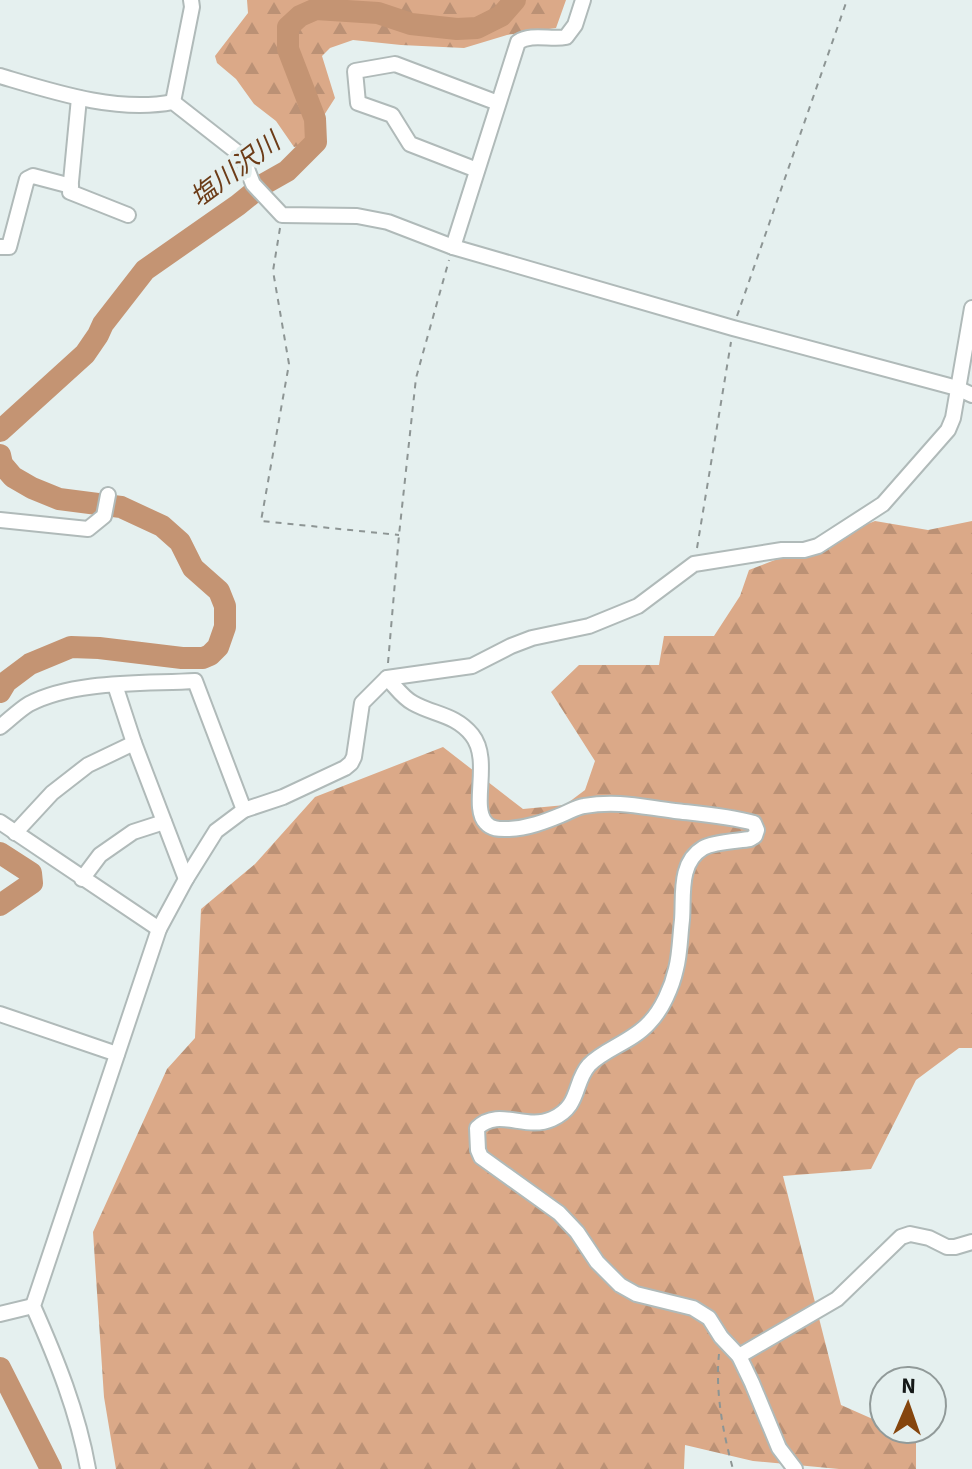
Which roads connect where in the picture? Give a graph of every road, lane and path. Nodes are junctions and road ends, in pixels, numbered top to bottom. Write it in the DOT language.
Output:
graph roads {
  1 [pos="191,0"];
  2 [pos="583,0"];
  3 [pos="847,0"];
  4 [pos="0,76"];
  5 [pos="79,98"];
  6 [pos="173,102"];
  7 [pos="498,103"];
  8 [pos="477,170"];
  9 [pos="71,186"];
  10 [pos="128,215"];
  11 [pos="282,215"];
  12 [pos="0,247"];
  13 [pos="453,247"];
  14 [pos="972,308"];
  15 [pos="733,328"];
  16 [pos="957,388"];
  17 [pos="972,395"];
  18 [pos="108,495"];
  19 [pos="0,520"];
  20 [pos="399,535"];
  21 [pos="694,564"];
  22 [pos="387,678"];
  23 [pos="115,685"];
  24 [pos="0,727"];
  25 [pos="134,743"];
  26 [pos="244,810"];
  27 [pos="0,822"];
  28 [pos="164,822"];
  29 [pos="15,833"];
  30 [pos="82,879"];
  31 [pos="186,879"];
  32 [pos="159,929"];
  33 [pos="0,1014"];
  34 [pos="117,1054"];
  35 [pos="972,1242"];
  36 [pos="33,1306"];
  37 [pos="0,1314"];
  38 [pos="721,1337"];
  39 [pos="739,1356"];
  40 [pos="88,1469"];
  41 [pos="733,1469"];
  42 [pos="795,1469"];
  1 -- 6 [label="street"];
  2 -- 7 [label="street"];
  3 -- 15 [label="path"];
  4 -- 5 [label="street"];
  5 -- 6 [label="street"];
  5 -- 9 [label="street"];
  6 -- 11 [label="street"];
  7 -- 8 [label="street"];
  7 -- 8 [label="street"];
  8 -- 13 [label="street"];
  9 -- 10 [label="street"];
  9 -- 12 [label="street"];
  11 -- 13 [label="street"];
  11 -- 20 [label="path"];
  13 -- 15 [label="street"];
  13 -- 20 [label="path"];
  14 -- 16 [label="street"];
  15 -- 16 [label="street"];
  15 -- 21 [label="path"];
  16 -- 17 [label="street"];
  16 -- 21 [label="street"];
  18 -- 19 [label="street"];
  20 -- 22 [label="path"];
  21 -- 22 [label="street"];
  22 -- 26 [label="street"];
  22 -- 38 [label="street"];
  23 -- 24 [label="street"];
  23 -- 25 [label="street"];
  23 -- 26 [label="street"];
  25 -- 28 [label="street"];
  25 -- 29 [label="street"];
  26 -- 31 [label="street"];
  27 -- 29 [label="street"];
  28 -- 30 [label="street"];
  28 -- 31 [label="street"];
  29 -- 30 [label="street"];
  30 -- 32 [label="street"];
  31 -- 32 [label="street"];
  32 -- 34 [label="street"];
  33 -- 34 [label="street"];
  34 -- 36 [label="street"];
  35 -- 39 [label="street"];
  36 -- 37 [label="street"];
  36 -- 40 [label="street"];
  38 -- 39 [label="street"];
  38 -- 41 [label="path"];
  39 -- 42 [label="street"];
}
